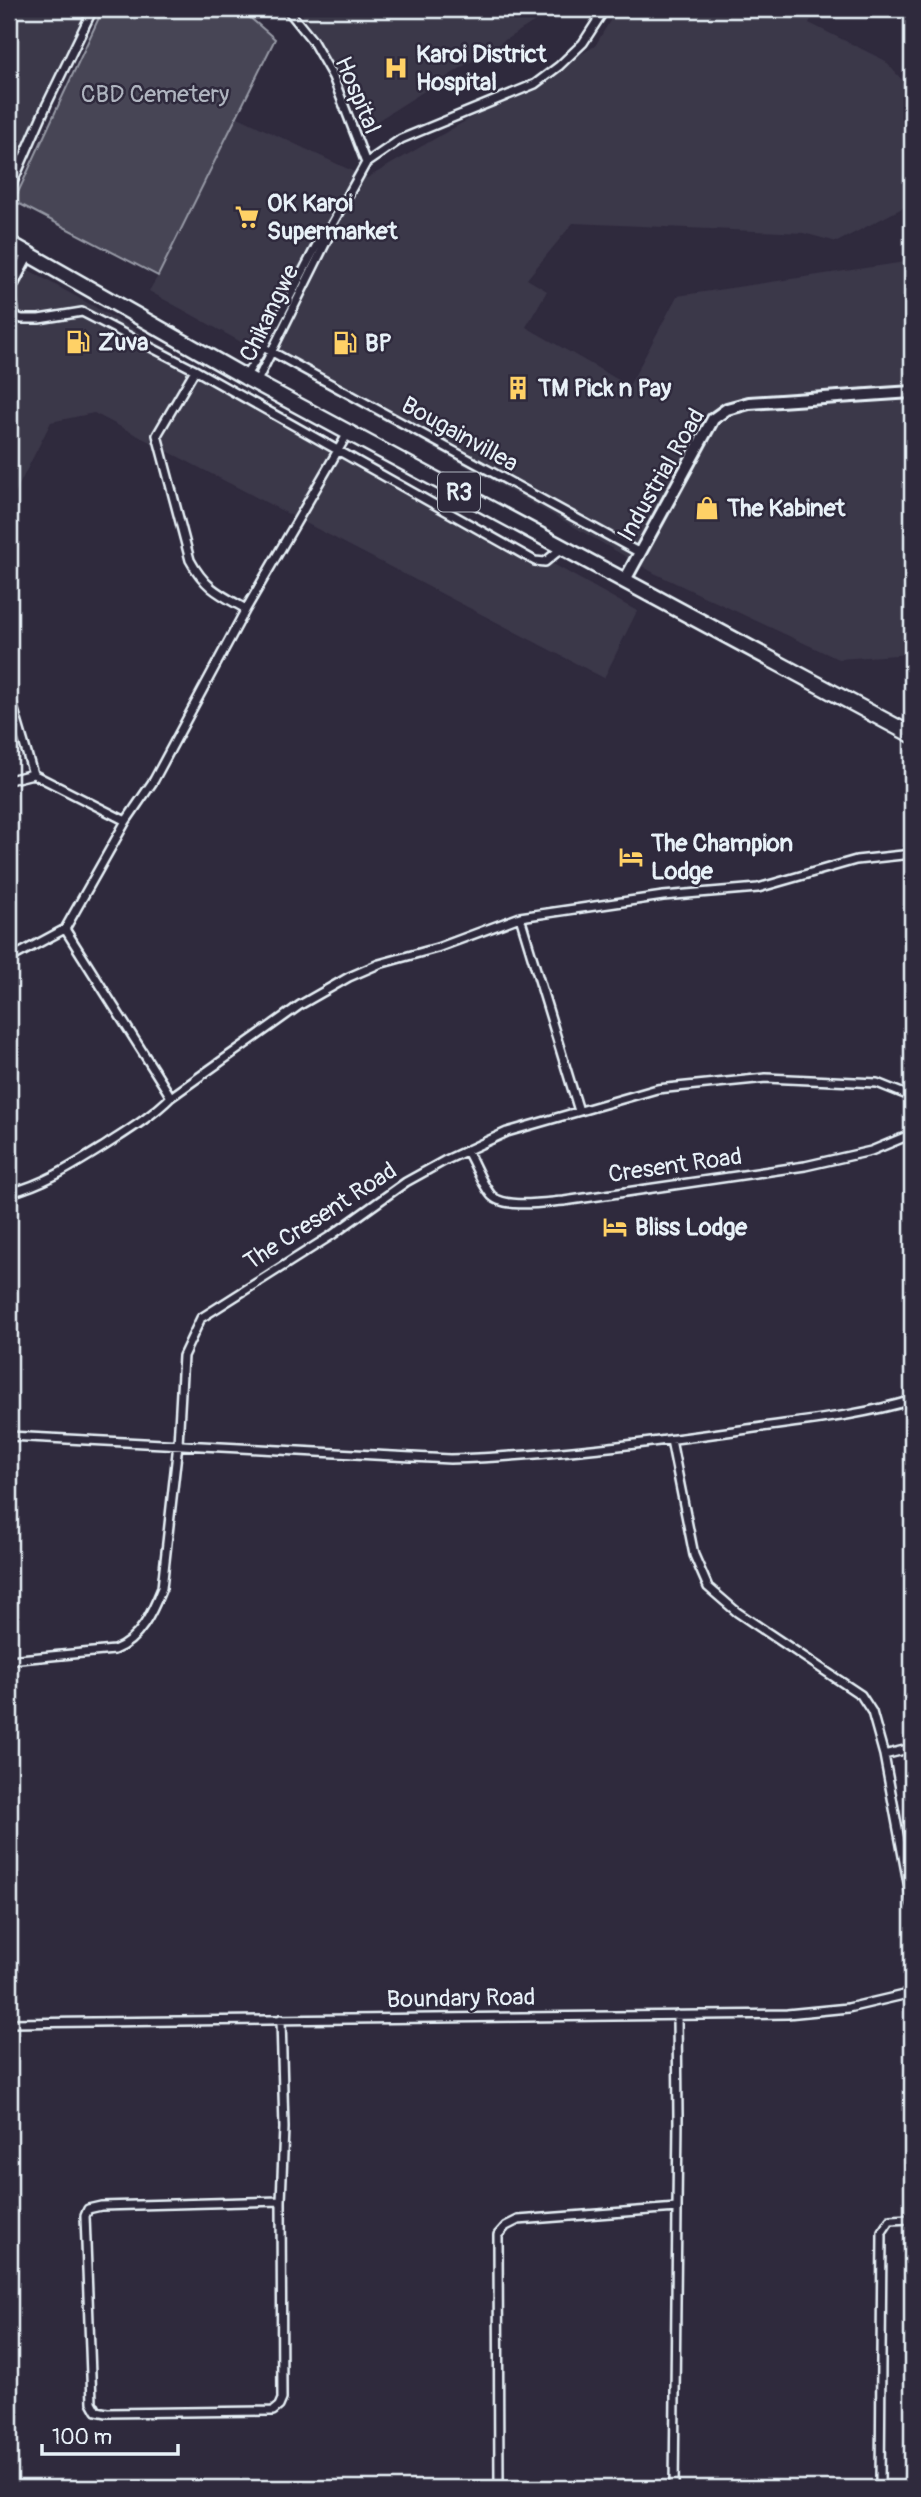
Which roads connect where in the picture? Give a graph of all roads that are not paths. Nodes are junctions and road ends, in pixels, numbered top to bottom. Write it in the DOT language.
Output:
graph roads {
  1 [pos="93,9"];
  2 [pos="287,9"];
  3 [pos="605,9"];
  4 [pos="366,163"];
  5 [pos="9,191"];
  6 [pos="10,248"];
  7 [pos="28,254"];
  8 [pos="9,292"];
  9 [pos="10,316"];
  10 [pos="267,349"];
  11 [pos="195,370"];
  12 [pos="250,380"];
  13 [pos="912,391"];
  14 [pos="349,432"];
  15 [pos="337,452"];
  16 [pos="563,548"];
  17 [pos="639,553"];
  18 [pos="625,580"];
  19 [pos="246,609"];
  20 [pos="9,693"];
  21 [pos="912,735"];
  22 [pos="33,774"];
  23 [pos="9,780"];
  24 [pos="127,821"];
  25 [pos="912,854"];
  26 [pos="520,917"];
  27 [pos="65,929"];
  28 [pos="9,959"];
  29 [pos="172,1097"];
  30 [pos="912,1097"];
  31 [pos="579,1111"];
  32 [pos="912,1134"];
  33 [pos="467,1151"];
  34 [pos="9,1193"];
  35 [pos="912,1400"];
  36 [pos="9,1436"];
  37 [pos="671,1440"];
  38 [pos="178,1444"];
  39 [pos="9,1660"];
  40 [pos="912,1748"];
  41 [pos="884,1755"];
  42 [pos="912,1904"];
  43 [pos="912,1993"];
  44 [pos="677,2015"];
  45 [pos="281,2019"];
  46 [pos="9,2023"];
  47 [pos="281,2201"];
  48 [pos="677,2208"];
  49 [pos="912,2219"];
  50 [pos="499,2488"];
  51 [pos="674,2488"];
  52 [pos="880,2488"];
  1 -- 5 [label="street"];
  2 -- 4 [label="street, Hospital"];
  3 -- 4 [label="street"];
  4 -- 10 [label="street, Chikangwe"];
  6 -- 7 [label="highway, R3"];
  7 -- 8 [label="street"];
  7 -- 12 [label="highway, R3"];
  8 -- 9 [label="street"];
  9 -- 11 [label="street"];
  10 -- 12 [label="street, Chikangwe"];
  10 -- 12 [label="street, Chikangwe"];
  10 -- 17 [label="street, Bougainvillea"];
  11 -- 15 [label="street"];
  11 -- 19 [label="street"];
  12 -- 14 [label="highway, R3"];
  13 -- 17 [label="street, Industrial Road"];
  14 -- 15 [label="street"];
  14 -- 16 [label="highway, R3"];
  15 -- 16 [label="street"];
  15 -- 19 [label="street"];
  16 -- 18 [label="highway, R3"];
  17 -- 18 [label="street, Industrial Road"];
  18 -- 21 [label="highway, R3"];
  19 -- 24 [label="street"];
  20 -- 22 [label="street"];
  22 -- 23 [label="street"];
  22 -- 24 [label="street"];
  24 -- 27 [label="street"];
  25 -- 26 [label="street"];
  26 -- 29 [label="street"];
  26 -- 31 [label="street"];
  27 -- 28 [label="street"];
  27 -- 29 [label="street"];
  29 -- 34 [label="street"];
  30 -- 31 [label="street, The Cresent Road"];
  31 -- 33 [label="street, The Cresent Road"];
  32 -- 33 [label="street, Cresent Road"];
  33 -- 38 [label="street, The Cresent Road"];
  35 -- 37 [label="street"];
  36 -- 38 [label="street"];
  37 -- 38 [label="street"];
  37 -- 41 [label="street"];
  38 -- 39 [label="street, The Cresent Road"];
  40 -- 41 [label="street"];
  41 -- 42 [label="street"];
  43 -- 44 [label="street, Boundary Road"];
  44 -- 45 [label="street, Boundary Road"];
  44 -- 48 [label="street"];
  45 -- 46 [label="street, Boundary Road"];
  45 -- 47 [label="street"];
  47 -- 47 [label="street"];
  48 -- 50 [label="street"];
  48 -- 51 [label="street"];
  49 -- 52 [label="street"];
}
